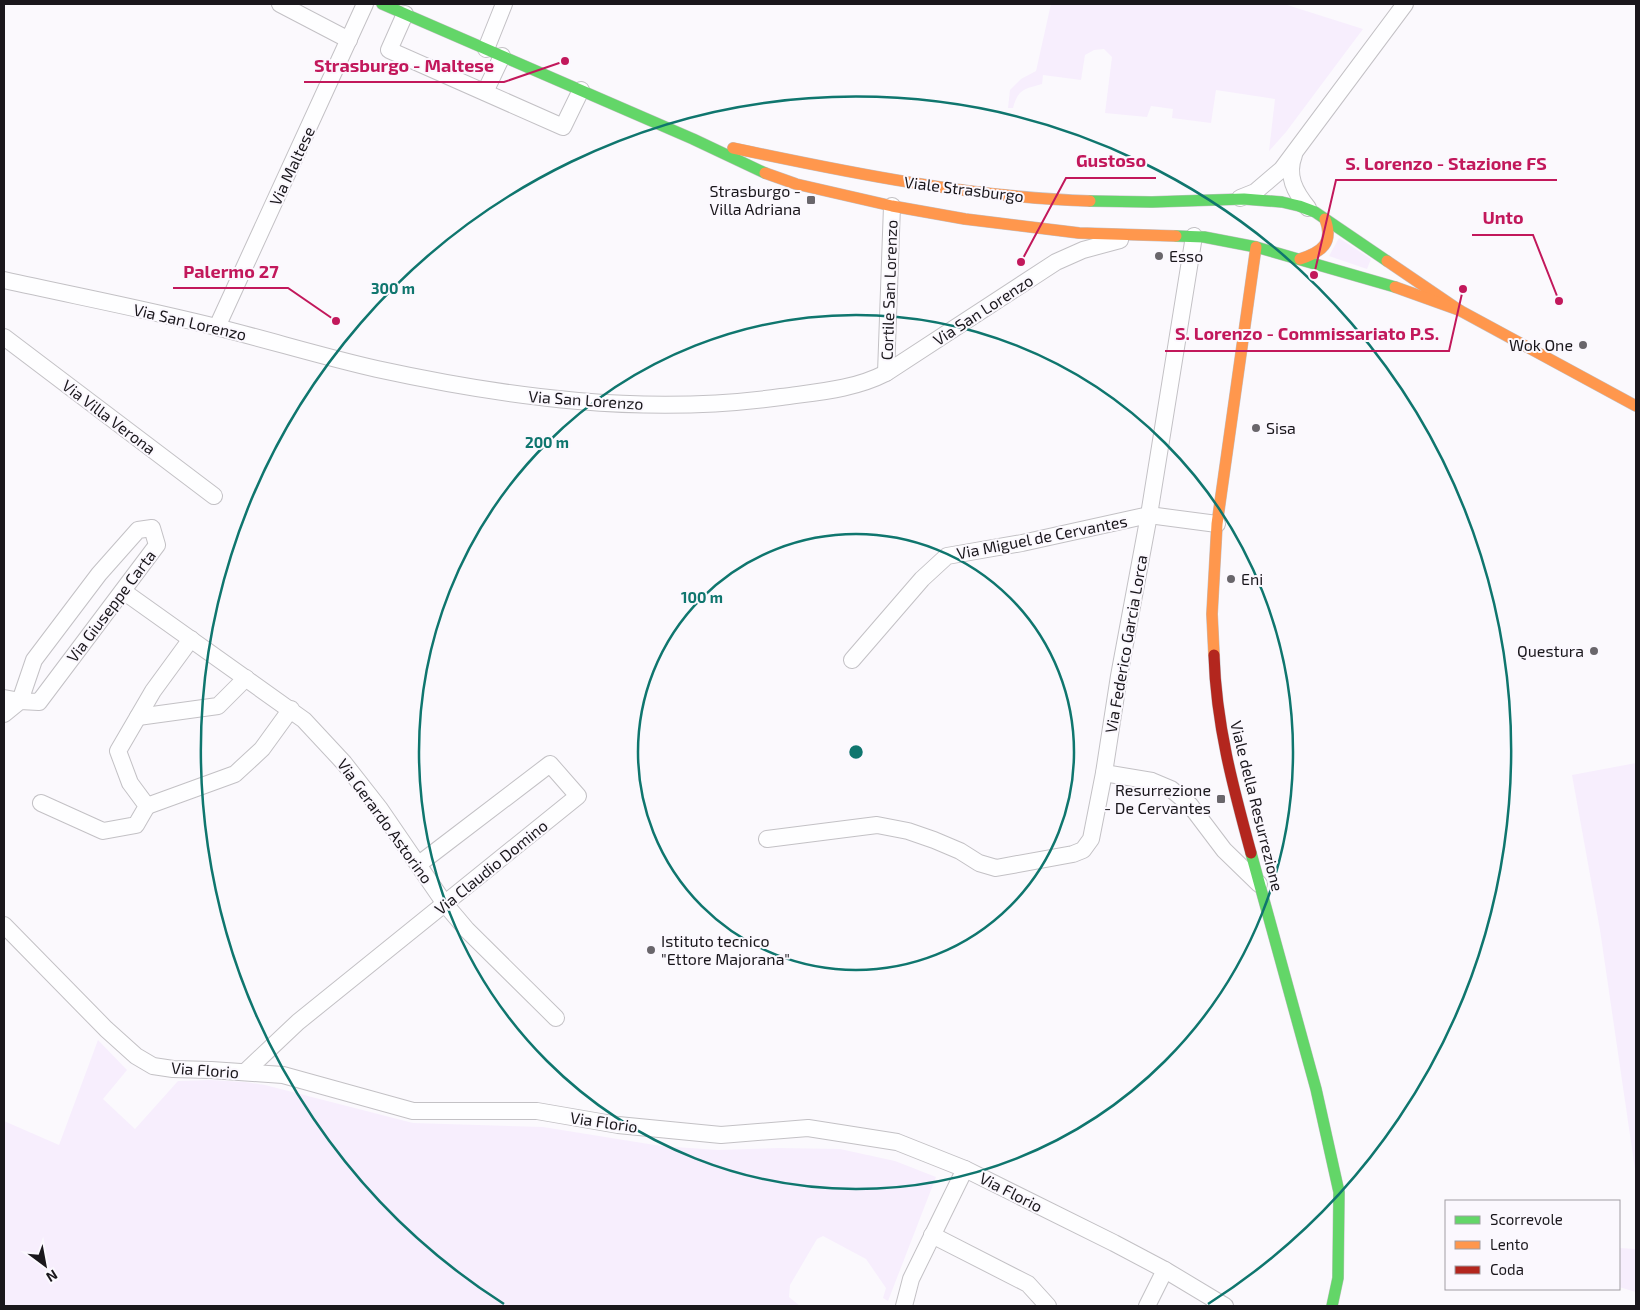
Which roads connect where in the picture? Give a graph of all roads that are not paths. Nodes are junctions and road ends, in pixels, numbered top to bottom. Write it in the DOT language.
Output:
graph roads {
  1 [pos="280,4"];
  2 [pos="365,4"];
  3 [pos="382,4"];
  4 [pos="504,4"];
  5 [pos="1405,4"];
  6 [pos="405,14"];
  7 [pos="349,40"];
  8 [pos="486,49"];
  9 [pos="502,56"];
  10 [pos="581,90"];
  11 [pos="485,92"];
  12 [pos="693,139"];
  13 [pos="1296,151"];
  14 [pos="856,173"];
  15 [pos="852,198"];
  16 [pos="1233,200"];
  17 [pos="892,206"];
  18 [pos="1308,208"];
  19 [pos="1325,219"];
  20 [pos="1140,236"];
  21 [pos="1194,236"];
  22 [pos="1256,247"];
  23 [pos="1300,259"];
  24 [pos="4,280"];
  25 [pos="1459,310"];
  26 [pos="217,327"];
  27 [pos="4,337"];
  28 [pos="886,373"];
  29 [pos="1636,406"];
  30 [pos="214,496"];
  31 [pos="1149,515"];
  32 [pos="1217,524"];
  33 [pos="123,591"];
  34 [pos="191,640"];
  35 [pos="852,660"];
  36 [pos="246,678"];
  37 [pos="4,698"];
  38 [pos="20,701"];
  39 [pos="291,709"];
  40 [pos="4,714"];
  41 [pos="138,717"];
  42 [pos="1104,773"];
  43 [pos="41,803"];
  44 [pos="147,806"];
  45 [pos="767,839"];
  46 [pos="419,864"];
  47 [pos="1259,884"];
  48 [pos="445,904"];
  49 [pos="4,925"];
  50 [pos="556,1018"];
  51 [pos="246,1072"];
  52 [pos="963,1168"];
  53 [pos="932,1235"];
  54 [pos="1165,1270"];
  55 [pos="904,1306"];
  56 [pos="1048,1306"];
  57 [pos="1147,1306"];
  58 [pos="1225,1306"];
  59 [pos="1332,1306"];
  1 -- 7 [label="street"];
  2 -- 7 [label="street, Via Maltese"];
  3 -- 6 [label="street, Viale Strasburgo"];
  4 -- 8 [label="street"];
  5 -- 13 [label="street"];
  6 -- 8 [label="street, Viale Strasburgo"];
  6 -- 11 [label="street"];
  7 -- 26 [label="street, Via Maltese"];
  8 -- 9 [label="street, Viale Strasburgo"];
  9 -- 10 [label="street, Viale Strasburgo"];
  9 -- 11 [label="street"];
  10 -- 11 [label="street"];
  10 -- 12 [label="street, Viale Strasburgo"];
  12 -- 14 [label="street, Viale Strasburgo"];
  12 -- 15 [label="street, Viale Strasburgo"];
  13 -- 16 [label="street"];
  13 -- 18 [label="street"];
  14 -- 15 [label="street"];
  14 -- 16 [label="street, Viale Strasburgo"];
  15 -- 17 [label="street, Viale Strasburgo"];
  16 -- 18 [label="street, Viale Strasburgo"];
  17 -- 20 [label="street, Viale Strasburgo"];
  17 -- 28 [label="street, Cortile San Lorenzo"];
  18 -- 19 [label="street, Viale Strasburgo"];
  19 -- 23 [label="street"];
  19 -- 25 [label="street, Viale Strasburgo"];
  20 -- 21 [label="street, Viale Strasburgo"];
  20 -- 28 [label="street, Via San Lorenzo"];
  21 -- 22 [label="street, Viale Strasburgo"];
  21 -- 31 [label="street, Via Federico Garcia Lorca"];
  22 -- 23 [label="street, Viale Strasburgo"];
  22 -- 32 [label="street, Viale della Resurrezione"];
  23 -- 25 [label="street, Viale Strasburgo"];
  24 -- 26 [label="street, Via San Lorenzo"];
  25 -- 29 [label="street"];
  26 -- 28 [label="street, Via San Lorenzo"];
  27 -- 30 [label="street, Via Villa Verona"];
  31 -- 32 [label="street, Via Miguel de Cervantes"];
  31 -- 35 [label="street, Via Miguel de Cervantes"];
  31 -- 42 [label="street, Via Federico Garcia Lorca"];
  32 -- 47 [label="street, Viale della Resurrezione"];
  33 -- 34 [label="street, Via Gerardo Astorino"];
  33 -- 38 [label="street, Via Giuseppe Carta"];
  33 -- 38 [label="street, Via Giuseppe Carta"];
  34 -- 36 [label="street, Via Gerardo Astorino"];
  34 -- 41 [label="street"];
  36 -- 39 [label="street, Via Gerardo Astorino"];
  36 -- 41 [label="street"];
  37 -- 38 [label="street"];
  38 -- 40 [label="street, Via Giuseppe Carta"];
  39 -- 44 [label="street"];
  39 -- 46 [label="street, Via Gerardo Astorino"];
  41 -- 44 [label="street"];
  42 -- 45 [label="street, Via Federico Garcia Lorca"];
  42 -- 47 [label="street"];
  43 -- 44 [label="street"];
  46 -- 48 [label="street, Via Gerardo Astorino"];
  46 -- 48 [label="street, Via Claudio Domino"];
  47 -- 59 [label="street, Viale della Resurrezione"];
  48 -- 50 [label="street, Via Gerardo Astorino"];
  48 -- 51 [label="street, Via Claudio Domino"];
  49 -- 51 [label="street, Via Florio"];
  51 -- 52 [label="street, Via Florio"];
  52 -- 53 [label="street"];
  52 -- 54 [label="street, Via Florio"];
  53 -- 55 [label="street"];
  53 -- 56 [label="street"];
  54 -- 57 [label="street"];
  54 -- 58 [label="street, Via Florio"];
}
